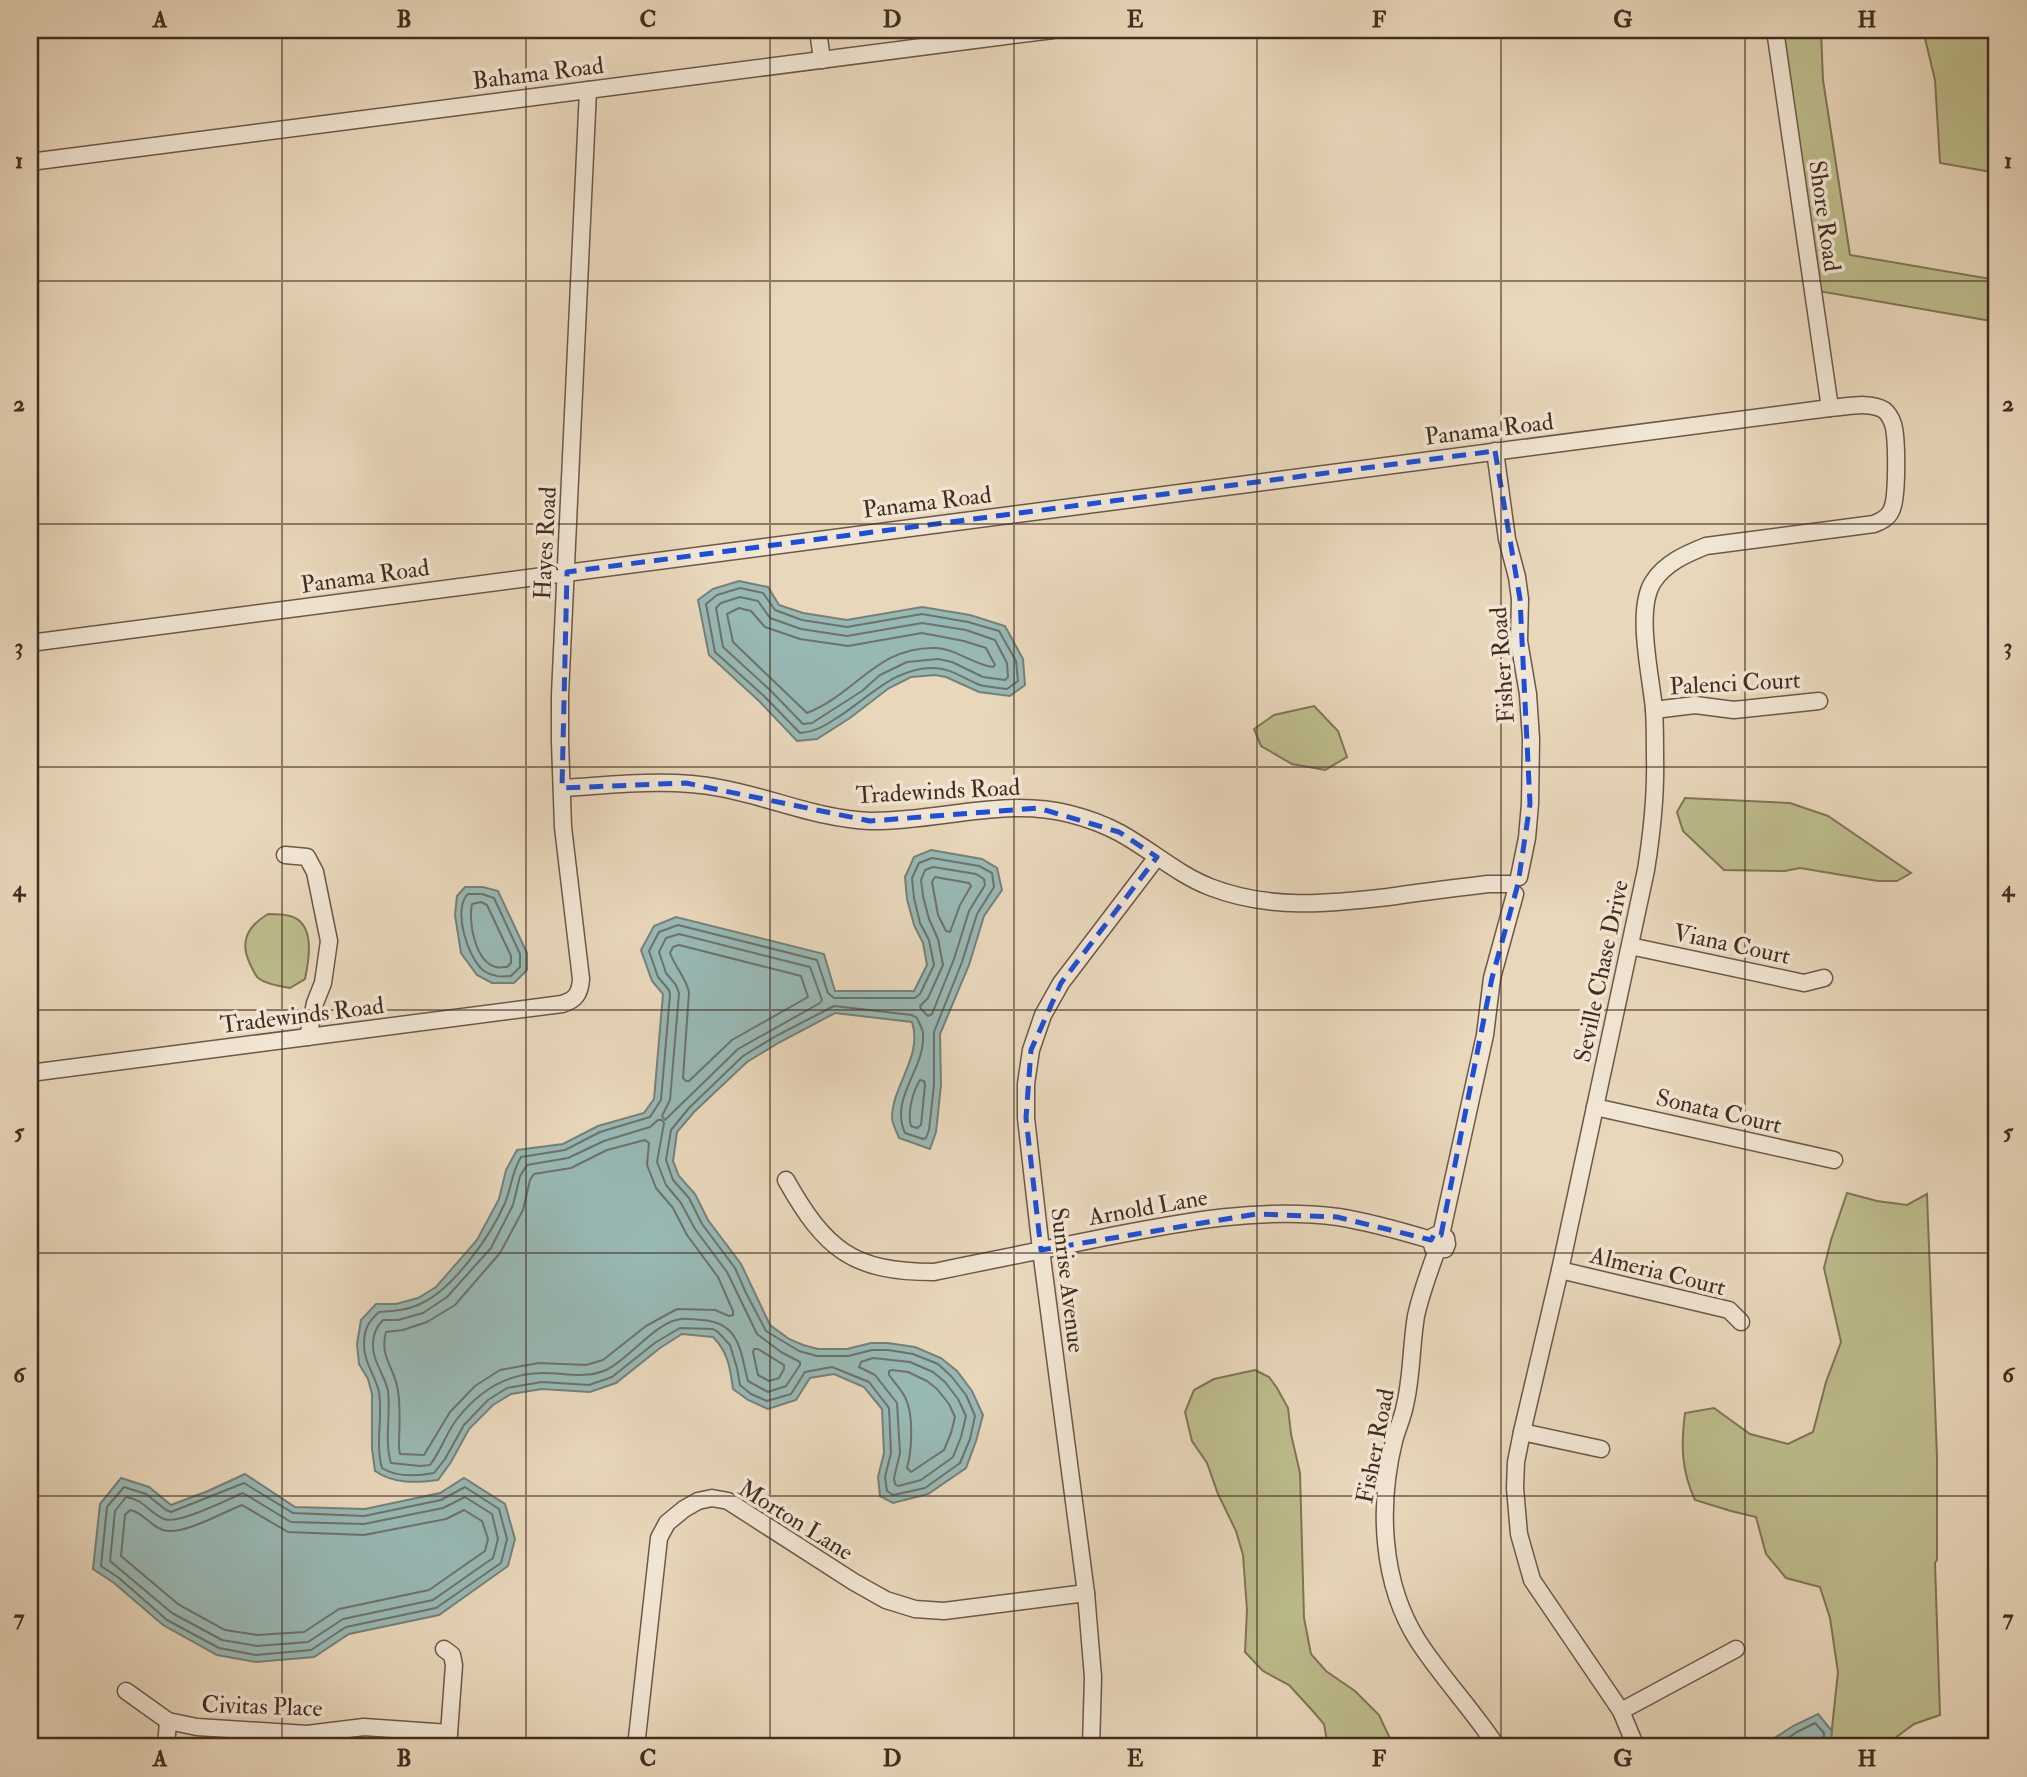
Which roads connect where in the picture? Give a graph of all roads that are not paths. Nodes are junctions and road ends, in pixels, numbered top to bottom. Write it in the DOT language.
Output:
graph roads {
  1 [pos="818,30"];
  2 [pos="1053,30"];
  3 [pos="1775,30"];
  4 [pos="822,60"];
  5 [pos="588,90"];
  6 [pos="30,162"];
  7 [pos="1830,408"];
  8 [pos="1495,451"];
  9 [pos="567,572"];
  10 [pos="30,643"];
  11 [pos="1819,701"];
  12 [pos="1654,710"];
  13 [pos="562,788"];
  14 [pos="285,855"];
  15 [pos="1157,857"];
  16 [pos="1515,885"];
  17 [pos="1630,946"];
  18 [pos="1824,978"];
  19 [pos="577,996"];
  20 [pos="308,1037"];
  21 [pos="30,1073"];
  22 [pos="1595,1107"];
  23 [pos="1834,1160"];
  24 [pos="786,1180"];
  25 [pos="1436,1242"];
  26 [pos="1041,1250"];
  27 [pos="1560,1270"];
  28 [pos="1741,1322"];
  29 [pos="1522,1432"];
  30 [pos="1601,1449"];
  31 [pos="1086,1593"];
  32 [pos="444,1649"];
  33 [pos="1736,1649"];
  34 [pos="126,1690"];
  35 [pos="1621,1711"];
  36 [pos="168,1721"];
  37 [pos="448,1740"];
  38 [pos="304,1741"];
  39 [pos="166,1747"];
  40 [pos="636,1747"];
  41 [pos="1091,1747"];
  42 [pos="1497,1747"];
  43 [pos="1636,1747"];
  1 -- 4 [label="street"];
  2 -- 4 [label="street, Bahama Road"];
  3 -- 7 [label="street, Shore Road"];
  4 -- 5 [label="street, Bahama Road"];
  5 -- 6 [label="street, Bahama Road"];
  5 -- 9 [label="street, Hayes Road"];
  7 -- 8 [label="street, Panama Road"];
  7 -- 12 [label="street, Seville Chase Drive"];
  8 -- 9 [label="street, Panama Road"];
  8 -- 16 [label="street, Fisher Road"];
  9 -- 10 [label="street, Panama Road"];
  9 -- 13 [label="street, Hayes Road"];
  11 -- 12 [label="street, Palenci Court"];
  12 -- 17 [label="street, Seville Chase Drive"];
  13 -- 15 [label="street, Tradewinds Road"];
  13 -- 19 [label="street, Hayes Road"];
  14 -- 20 [label="street"];
  15 -- 16 [label="street, Tradewinds Road"];
  15 -- 26 [label="street, Sunrise Avenue"];
  16 -- 25 [label="street, Fisher Road"];
  17 -- 18 [label="street, Viana Court"];
  17 -- 22 [label="street, Seville Chase Drive"];
  19 -- 20 [label="street, Tradewinds Road"];
  20 -- 21 [label="street, Tradewinds Road"];
  22 -- 23 [label="street, Sonata Court"];
  22 -- 27 [label="street, Seville Chase Drive"];
  24 -- 26 [label="street, Arnold Lane"];
  25 -- 26 [label="street, Arnold Lane"];
  25 -- 42 [label="street, Fisher Road"];
  26 -- 31 [label="street, Sunrise Avenue"];
  27 -- 28 [label="street, Almeria Court"];
  27 -- 29 [label="street, Seville Chase Drive"];
  29 -- 30 [label="street"];
  29 -- 35 [label="street, Seville Chase Drive"];
  31 -- 40 [label="street, Morton Lane"];
  31 -- 41 [label="street, Sunrise Avenue"];
  32 -- 37 [label="street"];
  33 -- 35 [label="street"];
  34 -- 36 [label="street, Civitas Place"];
  35 -- 43 [label="street, Seville Chase Drive"];
  36 -- 38 [label="street, Civitas Place"];
  36 -- 39 [label="street"];
  37 -- 38 [label="street, Civitas Place"];
}
